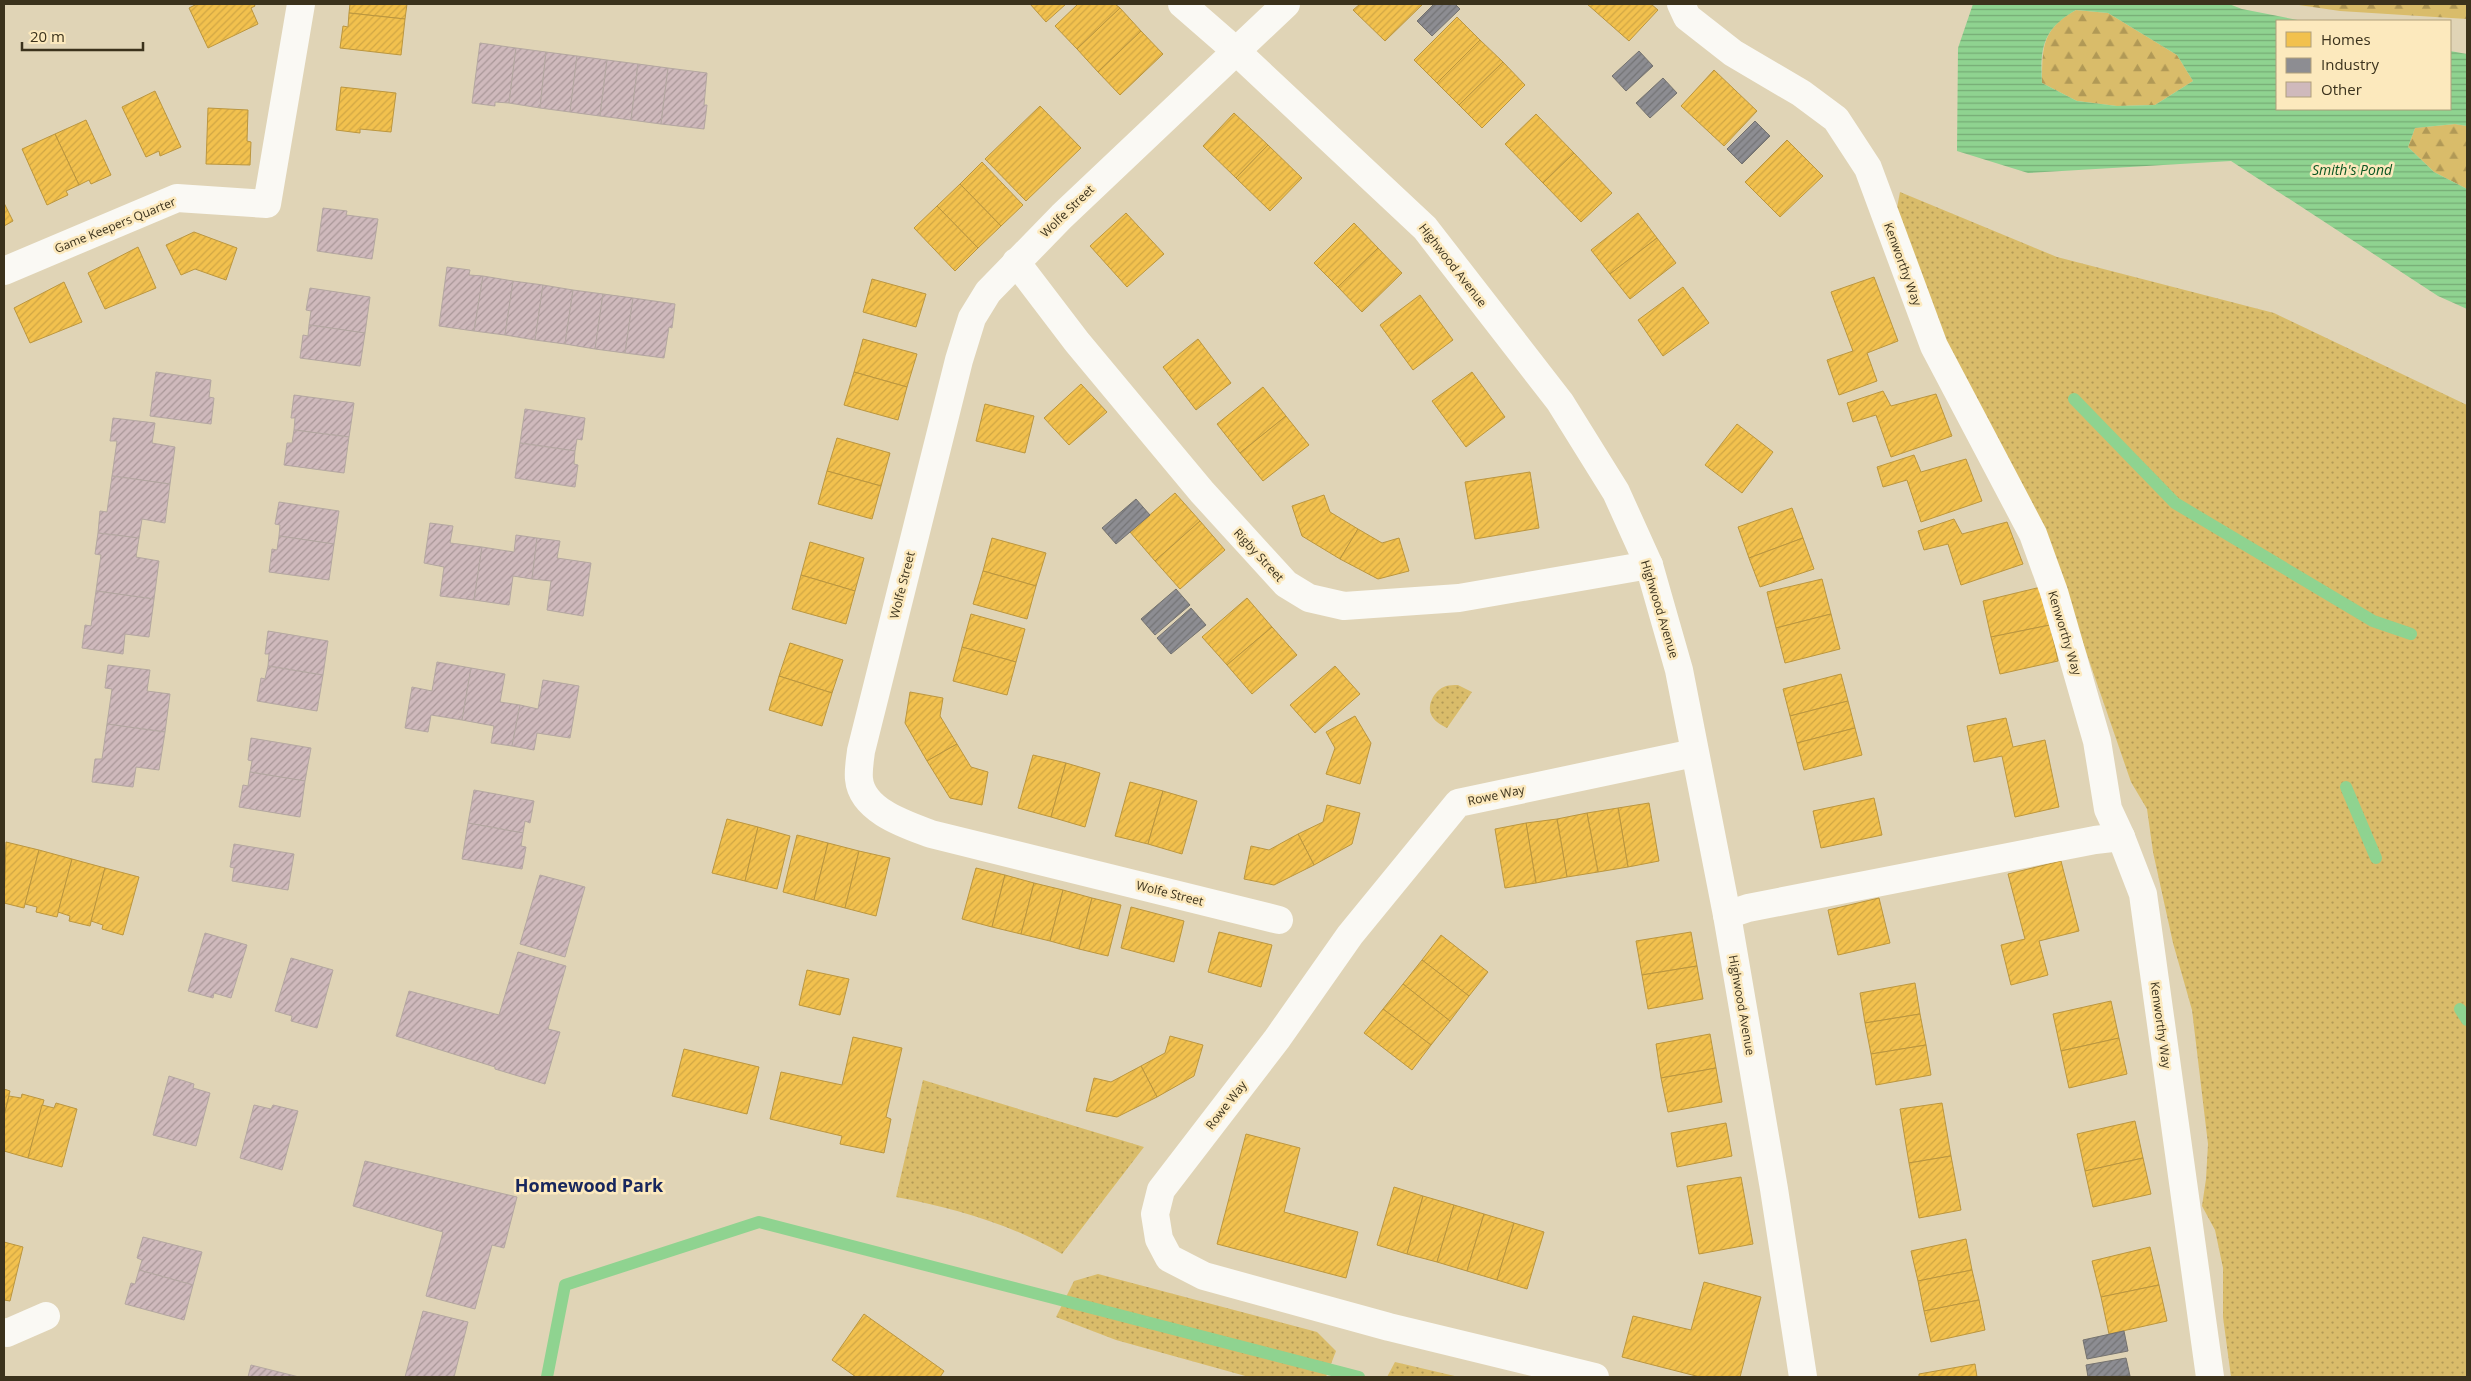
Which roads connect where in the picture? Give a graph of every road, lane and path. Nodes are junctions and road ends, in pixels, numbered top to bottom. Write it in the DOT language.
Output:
graph roads {
  1 [pos="302,4"];
  2 [pos="1182,4"];
  3 [pos="1286,4"];
  4 [pos="1681,4"];
  5 [pos="1236,51"];
  6 [pos="1016,262"];
  7 [pos="4,271"];
  8 [pos="1649,565"];
  9 [pos="1694,753"];
  10 [pos="2121,837"];
  11 [pos="1727,915"];
  12 [pos="1279,920"];
  13 [pos="46,1316"];
  14 [pos="4,1332"];
  15 [pos="1595,1377"];
  16 [pos="1803,1377"];
  17 [pos="2210,1377"];
  1 -- 7 [label="street, Game Keepers Quarter"];
  2 -- 5 [label="street, Highwood Avenue"];
  3 -- 5 [label="street, Wolfe Street"];
  4 -- 10 [label="street, Kenworthy Way"];
  5 -- 6 [label="street, Wolfe Street"];
  5 -- 8 [label="street, Highwood Avenue"];
  6 -- 8 [label="street, Rigby Street"];
  6 -- 12 [label="street, Wolfe Street"];
  8 -- 9 [label="street, Highwood Avenue"];
  9 -- 11 [label="street, Highwood Avenue"];
  9 -- 15 [label="street, Rowe Way"];
  10 -- 11 [label="street"];
  10 -- 17 [label="street, Kenworthy Way"];
  11 -- 16 [label="street, Highwood Avenue"];
  13 -- 14 [label="street"];
}
